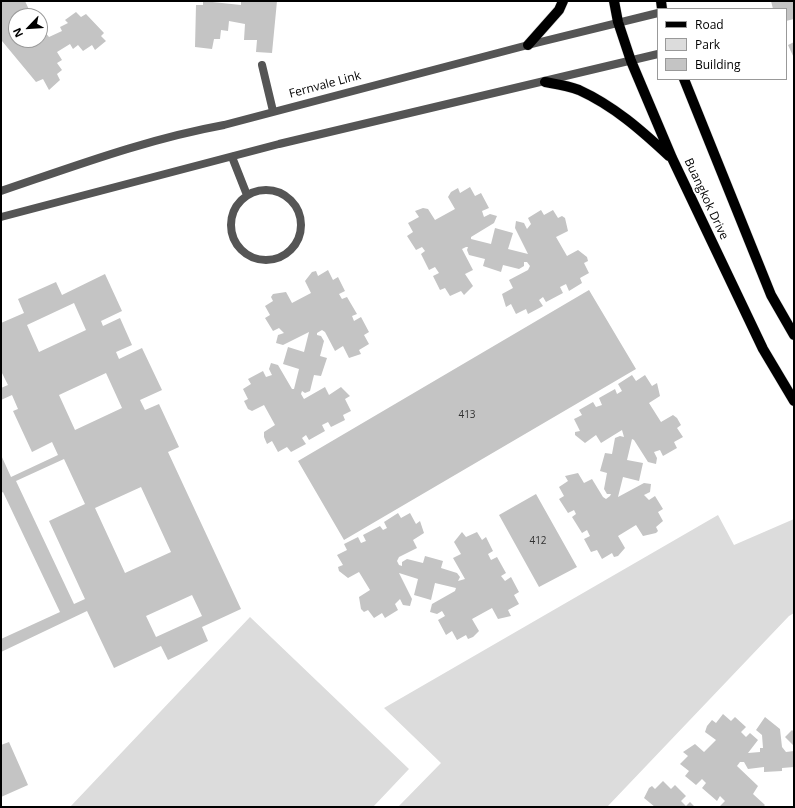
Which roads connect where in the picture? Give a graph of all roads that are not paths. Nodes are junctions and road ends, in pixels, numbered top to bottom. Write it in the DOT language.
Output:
graph roads {
  1 [pos="563,1"];
  2 [pos="614,1"];
  3 [pos="657,13"];
  4 [pos="618,22"];
  5 [pos="528,45"];
  6 [pos="657,54"];
  7 [pos="631,61"];
  8 [pos="262,65"];
  9 [pos="684,80"];
  10 [pos="545,82"];
  11 [pos="273,111"];
  12 [pos="232,157"];
  13 [pos="672,158"];
  14 [pos="1,191"];
  15 [pos="247,195"];
  16 [pos="1,217"];
  17 [pos="794,334"];
  18 [pos="794,401"];
  1 -- 5 [label="main road"];
  2 -- 4 [label="main road, Buangkok Drive"];
  3 -- 4 [label="street, Fernvale Link"];
  4 -- 5 [label="street, Fernvale Link"];
  4 -- 7 [label="main road, Buangkok Drive"];
  5 -- 11 [label="street, Fernvale Link"];
  6 -- 7 [label="street"];
  7 -- 10 [label="street"];
  7 -- 13 [label="main road, Buangkok Drive"];
  8 -- 11 [label="street"];
  9 -- 17 [label="main road, Buangkok Drive"];
  10 -- 12 [label="street"];
  10 -- 13 [label="main road"];
  11 -- 14 [label="street, Fernvale Link"];
  12 -- 15 [label="street"];
  12 -- 16 [label="street"];
  13 -- 18 [label="main road, Buangkok Drive"];
  15 -- 15 [label="street"];
}
